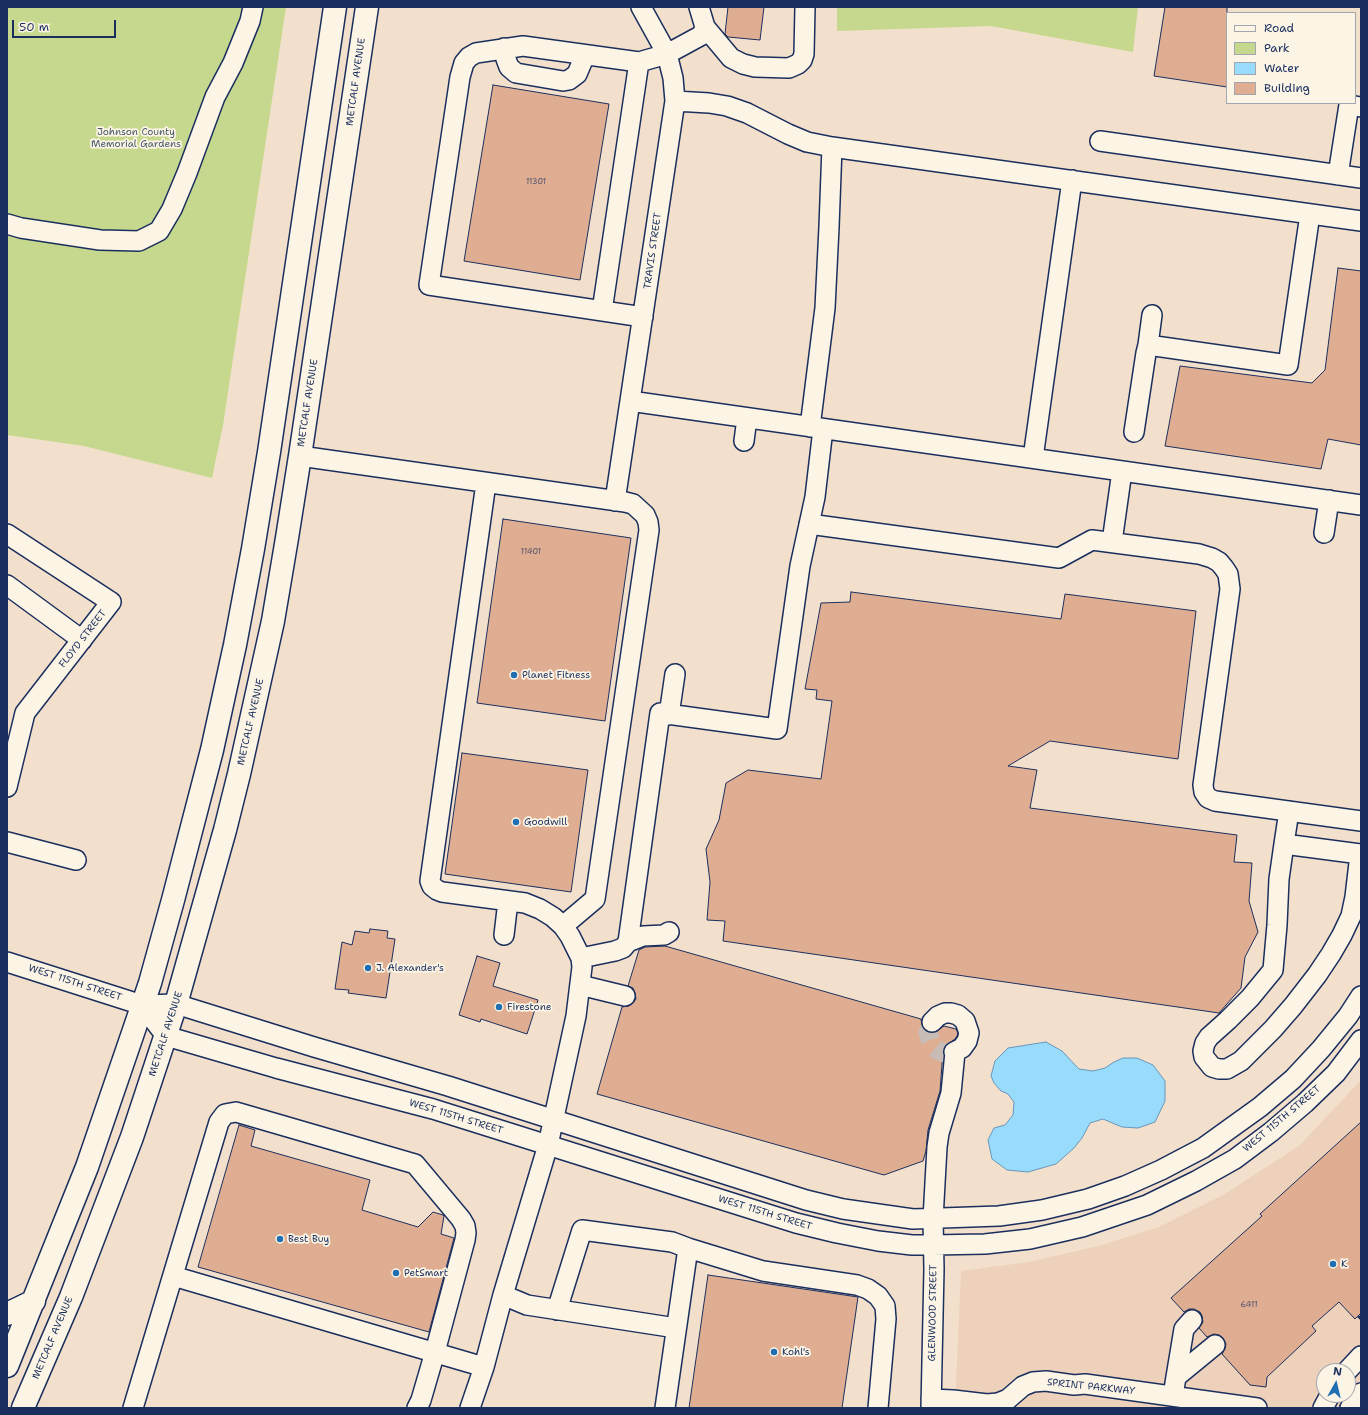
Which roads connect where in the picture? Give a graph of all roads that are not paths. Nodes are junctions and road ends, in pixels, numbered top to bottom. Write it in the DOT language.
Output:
graph roads {
  1 [pos="253,7"];
  2 [pos="335,7"];
  3 [pos="367,7"];
  4 [pos="641,7"];
  5 [pos="698,7"];
  6 [pos="805,7"];
  7 [pos="705,27"];
  8 [pos="504,48"];
  9 [pos="667,54"];
  10 [pos="585,55"];
  11 [pos="639,62"];
  12 [pos="675,101"];
  13 [pos="1361,107"];
  14 [pos="1100,141"];
  15 [pos="832,147"];
  16 [pos="1338,175"];
  17 [pos="1361,178"];
  18 [pos="1072,180"];
  19 [pos="1310,214"];
  20 [pos="1361,221"];
  21 [pos="7,224"];
  22 [pos="602,311"];
  23 [pos="1152,315"];
  24 [pos="643,317"];
  25 [pos="1148,345"];
  26 [pos="630,401"];
  27 [pos="747,418"];
  28 [pos="816,428"];
  29 [pos="1134,432"];
  30 [pos="744,441"];
  31 [pos="300,456"];
  32 [pos="1033,458"];
  33 [pos="1122,471"];
  34 [pos="486,484"];
  35 [pos="1329,500"];
  36 [pos="615,501"];
  37 [pos="1361,505"];
  38 [pos="810,524"];
  39 [pos="1324,533"];
  40 [pos="7,534"];
  41 [pos="1112,542"];
  42 [pos="7,585"];
  43 [pos="82,640"];
  44 [pos="674,674"];
  45 [pos="669,715"];
  46 [pos="7,787"];
  47 [pos="1289,812"];
  48 [pos="1361,821"];
  49 [pos="7,842"];
  50 [pos="1284,844"];
  51 [pos="76,860"];
  52 [pos="508,901"];
  53 [pos="563,926"];
  54 [pos="669,932"];
  55 [pos="504,935"];
  56 [pos="628,942"];
  57 [pos="581,958"];
  58 [pos="7,962"];
  59 [pos="580,985"];
  60 [pos="625,996"];
  61 [pos="1361,996"];
  62 [pos="176,1004"];
  63 [pos="142,1005"];
  64 [pos="932,1022"];
  65 [pos="166,1036"];
  66 [pos="1361,1040"];
  67 [pos="554,1119"];
  68 [pos="548,1145"];
  69 [pos="933,1219"];
  70 [pos="933,1245"];
  71 [pos="688,1248"];
  72 [pos="173,1276"];
  73 [pos="503,1295"];
  74 [pos="34,1301"];
  75 [pos="557,1310"];
  76 [pos="7,1314"];
  77 [pos="1192,1320"];
  78 [pos="676,1328"];
  79 [pos="1214,1345"];
  80 [pos="435,1352"];
  81 [pos="7,1366"];
  82 [pos="484,1367"];
  83 [pos="1176,1377"];
  84 [pos="1361,1393"];
  85 [pos="1182,1401"];
  86 [pos="931,1403"];
  87 [pos="23,1408"];
  88 [pos="133,1408"];
  89 [pos="417,1408"];
  90 [pos="470,1408"];
  91 [pos="665,1408"];
  92 [pos="878,1408"];
  93 [pos="1257,1408"];
  94 [pos="1350,1408"];
  1 -- 21 [label="street"];
  2 -- 63 [label="main road"];
  3 -- 31 [label="main road, METCALF AVENUE"];
  4 -- 9 [label="street, TRAVIS STREET"];
  5 -- 7 [label="street"];
  6 -- 7 [label="street"];
  7 -- 9 [label="street"];
  8 -- 10 [label="street"];
  8 -- 10 [label="street"];
  8 -- 22 [label="street"];
  9 -- 11 [label="street"];
  9 -- 12 [label="street, TRAVIS STREET"];
  10 -- 11 [label="street"];
  11 -- 22 [label="street"];
  12 -- 15 [label="street"];
  12 -- 24 [label="street, TRAVIS STREET"];
  13 -- 16 [label="street"];
  14 -- 16 [label="street"];
  15 -- 18 [label="street"];
  15 -- 28 [label="street"];
  16 -- 17 [label="street"];
  18 -- 19 [label="street"];
  18 -- 32 [label="street"];
  19 -- 20 [label="street"];
  19 -- 25 [label="street"];
  22 -- 24 [label="street"];
  23 -- 25 [label="street"];
  24 -- 26 [label="street, TRAVIS STREET"];
  25 -- 29 [label="street"];
  26 -- 27 [label="street"];
  26 -- 36 [label="street, TRAVIS STREET"];
  27 -- 28 [label="street"];
  27 -- 30 [label="street"];
  28 -- 32 [label="street"];
  28 -- 38 [label="street"];
  31 -- 34 [label="street"];
  31 -- 62 [label="main road, METCALF AVENUE"];
  32 -- 33 [label="street"];
  33 -- 35 [label="street"];
  33 -- 41 [label="street"];
  34 -- 36 [label="street"];
  34 -- 52 [label="street"];
  35 -- 37 [label="street"];
  35 -- 39 [label="street"];
  36 -- 53 [label="street"];
  38 -- 41 [label="street"];
  38 -- 45 [label="street"];
  40 -- 43 [label="street, FLOYD STREET"];
  41 -- 47 [label="street"];
  42 -- 43 [label="street"];
  43 -- 46 [label="street, FLOYD STREET"];
  44 -- 45 [label="street"];
  45 -- 56 [label="street"];
  47 -- 48 [label="street"];
  47 -- 50 [label="street"];
  49 -- 51 [label="street"];
  50 -- 50 [label="street"];
  52 -- 53 [label="street"];
  52 -- 55 [label="street"];
  53 -- 57 [label="street"];
  54 -- 56 [label="street"];
  56 -- 57 [label="street"];
  57 -- 59 [label="street"];
  58 -- 63 [label="street, WEST 115TH STREET"];
  59 -- 60 [label="street"];
  59 -- 67 [label="street"];
  61 -- 69 [label="street, WEST 115TH STREET"];
  62 -- 63 [label="street, WEST 115TH STREET"];
  62 -- 65 [label="main road, METCALF AVENUE"];
  62 -- 67 [label="street, WEST 115TH STREET"];
  63 -- 65 [label="street"];
  63 -- 74 [label="main road"];
  64 -- 69 [label="street, GLENWOOD STREET"];
  65 -- 68 [label="street, WEST 115TH STREET"];
  65 -- 87 [label="main road, METCALF AVENUE"];
  66 -- 70 [label="street, WEST 115TH STREET"];
  67 -- 68 [label="street"];
  67 -- 69 [label="street, WEST 115TH STREET"];
  68 -- 70 [label="street, WEST 115TH STREET"];
  68 -- 73 [label="street"];
  69 -- 70 [label="street, GLENWOOD STREET"];
  70 -- 86 [label="street, GLENWOOD STREET"];
  71 -- 75 [label="street"];
  71 -- 78 [label="street"];
  71 -- 92 [label="street"];
  72 -- 80 [label="street"];
  72 -- 80 [label="street"];
  72 -- 88 [label="street"];
  73 -- 75 [label="street"];
  73 -- 82 [label="street"];
  74 -- 76 [label="main road"];
  74 -- 81 [label="main road"];
  75 -- 78 [label="street"];
  77 -- 83 [label="street"];
  78 -- 91 [label="street"];
  79 -- 83 [label="street"];
  80 -- 82 [label="street"];
  80 -- 89 [label="street"];
  82 -- 90 [label="street"];
  83 -- 85 [label="street"];
  84 -- 94 [label="street"];
  85 -- 86 [label="street, SPRINT PARKWAY"];
  85 -- 93 [label="street, SPRINT PARKWAY"];
}
